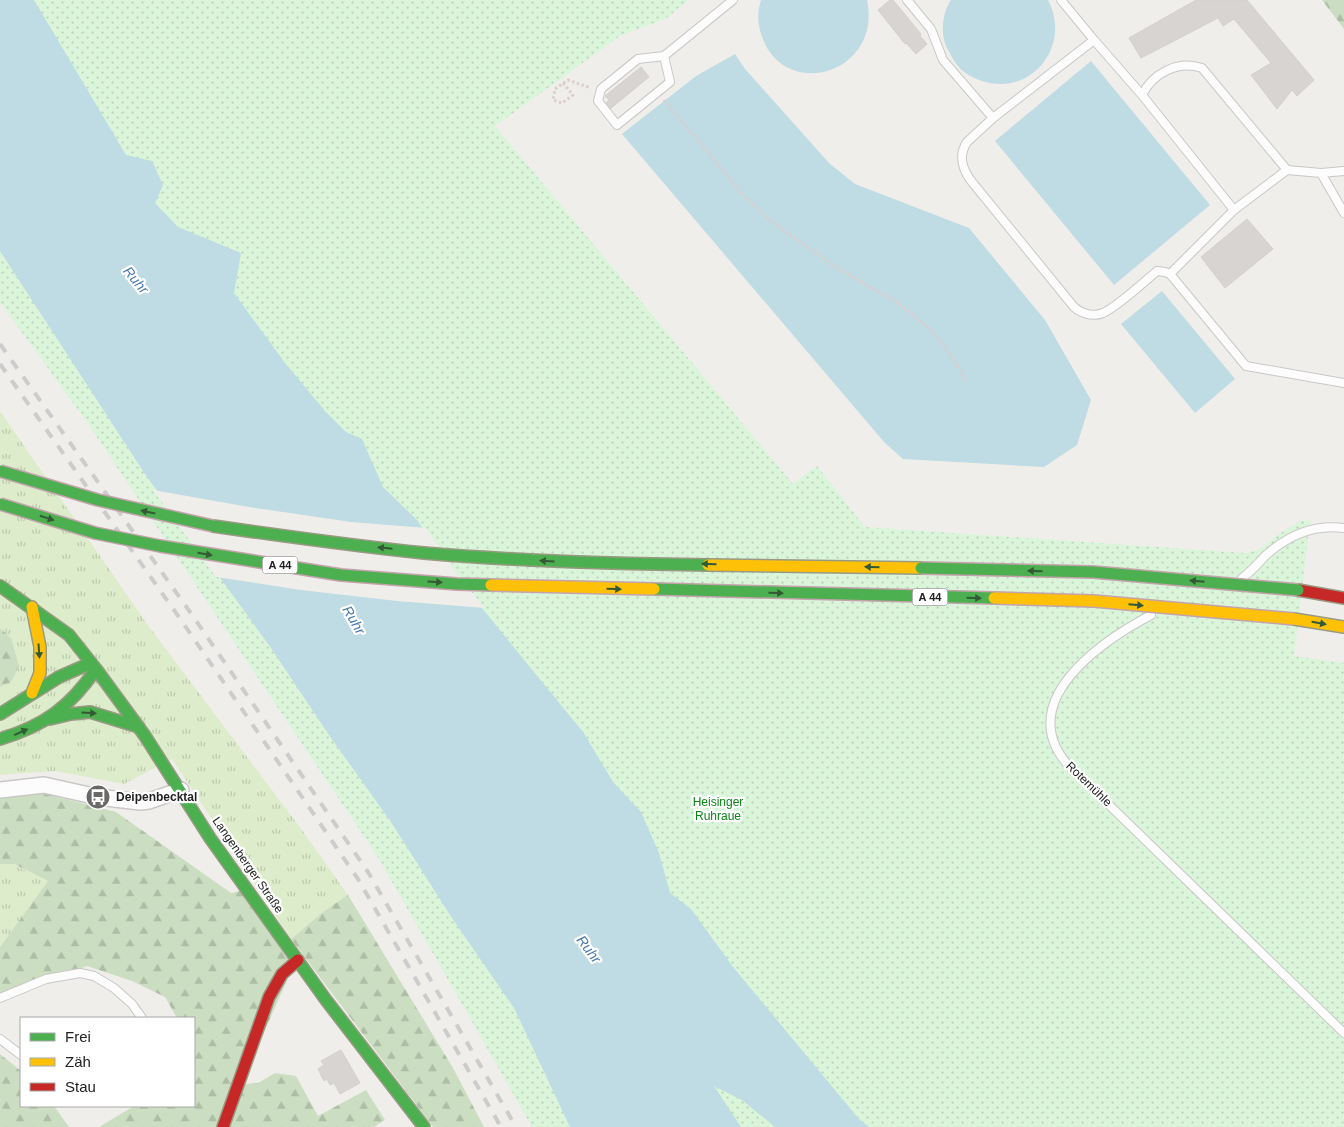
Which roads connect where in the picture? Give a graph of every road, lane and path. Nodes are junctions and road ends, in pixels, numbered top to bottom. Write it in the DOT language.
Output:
graph roads {
  1 [pos="732,0"];
  2 [pos="907,0"];
  3 [pos="1062,0"];
  4 [pos="1094,40"];
  5 [pos="664,56"];
  6 [pos="564,83"];
  7 [pos="596,89"];
  8 [pos="658,92"];
  9 [pos="1142,95"];
  10 [pos="993,118"];
  11 [pos="1287,170"];
  12 [pos="1344,171"];
  13 [pos="1321,173"];
  14 [pos="1234,210"];
  15 [pos="1344,213"];
  16 [pos="1170,274"];
  17 [pos="966,380"];
  18 [pos="1344,383"];
  19 [pos="0,471"];
  20 [pos="0,504"];
  21 [pos="1344,528"];
  22 [pos="0,586"];
  23 [pos="1335,586"];
  24 [pos="1216,590"];
  25 [pos="1298,590"];
  26 [pos="1344,598"];
  27 [pos="1185,602"];
  28 [pos="32,607"];
  29 [pos="1344,627"];
  30 [pos="94,666"];
  31 [pos="32,693"];
  32 [pos="0,714"];
  33 [pos="41,722"];
  34 [pos="139,727"];
  35 [pos="0,739"];
  36 [pos="0,790"];
  37 [pos="180,790"];
  38 [pos="298,960"];
  39 [pos="0,998"];
  40 [pos="141,1017"];
  41 [pos="1344,1033"];
  42 [pos="0,1039"];
  43 [pos="20,1054"];
  44 [pos="223,1127"];
  45 [pos="424,1127"];
  1 -- 5 [label="lane"];
  2 -- 10 [label="lane"];
  3 -- 4 [label="lane"];
  4 -- 9 [label="lane"];
  4 -- 10 [label="lane"];
  5 -- 8 [label="lane"];
  5 -- 8 [label="lane"];
  6 -- 6 [label="path"];
  6 -- 7 [label="path"];
  8 -- 17 [label="path"];
  9 -- 11 [label="lane"];
  9 -- 14 [label="lane"];
  10 -- 16 [label="lane"];
  11 -- 13 [label="lane"];
  11 -- 14 [label="lane"];
  12 -- 13 [label="lane"];
  13 -- 15 [label="lane"];
  14 -- 16 [label="lane"];
  16 -- 18 [label="lane"];
  25 -- 19 [label="main road, one-way, bridge"];
  20 -- 29 [label="main road, A 44, one-way, bridge"];
  21 -- 24 [label="lane"];
  22 -- 28 [label="main road, Langenberger Straße"];
  23 -- 25 [label="main road"];
  25 -- 26 [label="main road"];
  27 -- 41 [label="lane, Rotemühle"];
  28 -- 30 [label="main road, Langenberger Straße"];
  28 -- 31 [label="main road, one-way"];
  30 -- 31 [label="main road"];
  30 -- 33 [label="main road"];
  30 -- 34 [label="main road, Langenberger Straße"];
  31 -- 32 [label="main road"];
  33 -- 34 [label="main road, one-way"];
  35 -- 33 [label="main road, one-way"];
  34 -- 37 [label="main road, Langenberger Straße"];
  36 -- 37 [label="street"];
  37 -- 38 [label="main road, Langenberger Straße"];
  38 -- 44 [label="main road"];
  38 -- 45 [label="main road, Langenberger Straße"];
  39 -- 40 [label="lane"];
  42 -- 43 [label="lane"];
}
